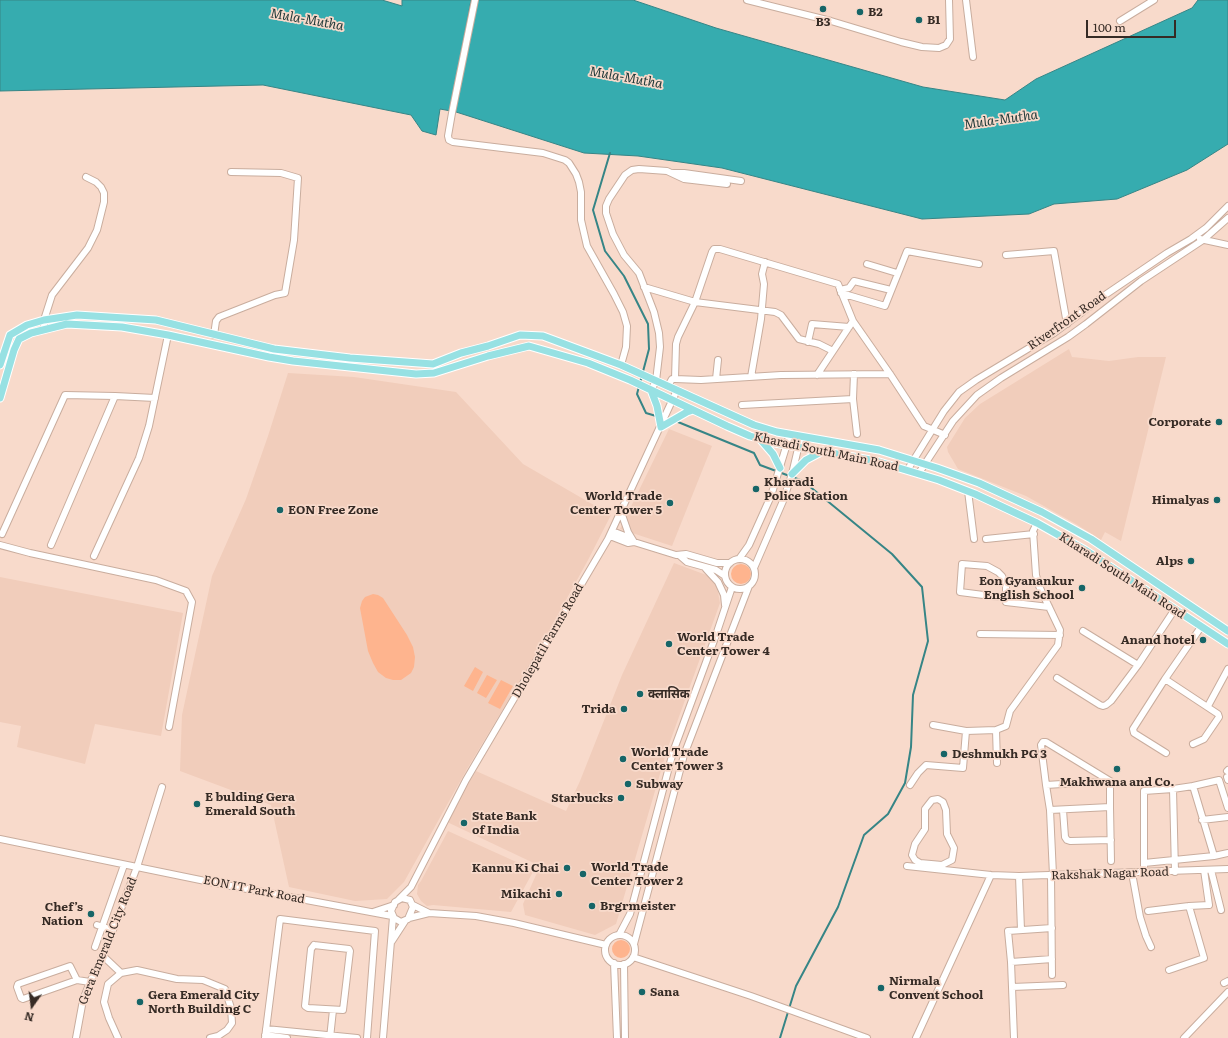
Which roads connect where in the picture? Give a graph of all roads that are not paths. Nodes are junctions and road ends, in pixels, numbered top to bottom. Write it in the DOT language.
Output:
graph roads {
  1 [pos="475,0"];
  2 [pos="747,0"];
  3 [pos="949,0"];
  4 [pos="966,0"];
  5 [pos="1154,0"];
  6 [pos="1120,21"];
  7 [pos="972,57"];
  8 [pos="230,172"];
  9 [pos="673,174"];
  10 [pos="86,178"];
  11 [pos="741,181"];
  12 [pos="728,184"];
  13 [pos="1228,206"];
  14 [pos="1228,218"];
  15 [pos="1191,239"];
  16 [pos="1203,240"];
  17 [pos="1228,245"];
  18 [pos="1006,255"];
  19 [pos="765,262"];
  20 [pos="867,264"];
  21 [pos="979,264"];
  22 [pos="897,273"];
  23 [pos="644,287"];
  24 [pos="891,290"];
  25 [pos="841,292"];
  26 [pos="695,302"];
  27 [pos="762,310"];
  28 [pos="44,320"];
  29 [pos="853,321"];
  30 [pos="1067,324"];
  31 [pos="849,327"];
  32 [pos="44,330"];
  33 [pos="168,335"];
  34 [pos="214,335"];
  35 [pos="808,342"];
  36 [pos="833,351"];
  37 [pos="314,354"];
  38 [pos="718,360"];
  39 [pos="313,363"];
  40 [pos="0,365"];
  41 [pos="621,365"];
  42 [pos="637,372"];
  43 [pos="854,374"];
  44 [pos="890,374"];
  45 [pos="817,375"];
  46 [pos="751,377"];
  47 [pos="652,379"];
  48 [pos="675,379"];
  49 [pos="716,379"];
  50 [pos="633,381"];
  51 [pos="668,386"];
  52 [pos="648,388"];
  53 [pos="677,390"];
  54 [pos="115,396"];
  55 [pos="0,398"];
  56 [pos="155,398"];
  57 [pos="673,400"];
  58 [pos="853,400"];
  59 [pos="742,405"];
  60 [pos="693,410"];
  61 [pos="661,426"];
  62 [pos="933,431"];
  63 [pos="790,434"];
  64 [pos="857,434"];
  65 [pos="801,436"];
  66 [pos="944,436"];
  67 [pos="759,438"];
  68 [pos="787,445"];
  69 [pos="798,447"];
  70 [pos="824,451"];
  71 [pos="914,460"];
  72 [pos="926,464"];
  73 [pos="780,469"];
  74 [pos="908,470"];
  75 [pos="919,473"];
  76 [pos="792,475"];
  77 [pos="968,491"];
  78 [pos="621,512"];
  79 [pos="1036,523"];
  80 [pos="611,533"];
  81 [pos="2,534"];
  82 [pos="1034,534"];
  83 [pos="974,539"];
  84 [pos="986,539"];
  85 [pos="632,540"];
  86 [pos="0,545"];
  87 [pos="51,545"];
  88 [pos="94,556"];
  89 [pos="679,556"];
  90 [pos="739,559"];
  91 [pos="730,563"];
  92 [pos="701,566"];
  93 [pos="754,568"];
  94 [pos="725,576"];
  95 [pos="749,586"];
  96 [pos="732,587"];
  97 [pos="999,597"];
  98 [pos="1049,607"];
  99 [pos="725,608"];
  100 [pos="1175,609"];
  101 [pos="1201,627"];
  102 [pos="1083,631"];
  103 [pos="1228,631"];
  104 [pos="980,634"];
  105 [pos="1060,635"];
  106 [pos="1228,644"];
  107 [pos="1138,665"];
  108 [pos="1228,669"];
  109 [pos="1057,678"];
  110 [pos="1165,678"];
  111 [pos="1208,706"];
  112 [pos="933,725"];
  113 [pos="169,727"];
  114 [pos="996,730"];
  115 [pos="966,731"];
  116 [pos="1193,744"];
  117 [pos="1166,753"];
  118 [pos="997,763"];
  119 [pos="1110,781"];
  120 [pos="1046,785"];
  121 [pos="910,786"];
  122 [pos="1193,786"];
  123 [pos="162,787"];
  124 [pos="1173,789"];
  125 [pos="1110,807"];
  126 [pos="1228,808"];
  127 [pos="1050,810"];
  128 [pos="1063,810"];
  129 [pos="1228,817"];
  130 [pos="1202,820"];
  131 [pos="0,839"];
  132 [pos="1111,840"];
  133 [pos="1228,853"];
  134 [pos="1214,856"];
  135 [pos="1175,860"];
  136 [pos="1111,861"];
  137 [pos="1144,863"];
  138 [pos="124,865"];
  139 [pos="907,866"];
  140 [pos="137,867"];
  141 [pos="943,867"];
  142 [pos="1228,869"];
  143 [pos="1208,870"];
  144 [pos="1144,872"];
  145 [pos="1175,872"];
  146 [pos="1132,873"];
  147 [pos="992,875"];
  148 [pos="1052,875"];
  149 [pos="1019,876"];
  150 [pos="411,887"];
  151 [pos="399,899"];
  152 [pos="412,903"];
  153 [pos="394,905"];
  154 [pos="1189,906"];
  155 [pos="1221,910"];
  156 [pos="1148,911"];
  157 [pos="371,912"];
  158 [pos="429,914"];
  159 [pos="392,916"];
  160 [pos="407,919"];
  161 [pos="100,926"];
  162 [pos="1052,928"];
  163 [pos="113,930"];
  164 [pos="1021,930"];
  165 [pos="619,935"];
  166 [pos="391,943"];
  167 [pos="634,944"];
  168 [pos="606,945"];
  169 [pos="95,947"];
  170 [pos="1152,947"];
  171 [pos="103,956"];
  172 [pos="633,958"];
  173 [pos="1052,959"];
  174 [pos="1011,962"];
  175 [pos="614,963"];
  176 [pos="624,964"];
  177 [pos="1169,970"];
  178 [pos="121,973"];
  179 [pos="1052,975"];
  180 [pos="77,980"];
  181 [pos="90,982"];
  182 [pos="1064,985"];
  183 [pos="1012,987"];
  184 [pos="1228,992"];
  185 [pos="333,1010"];
  186 [pos="266,1034"];
  187 [pos="330,1037"];
  188 [pos="76,1038"];
  189 [pos="118,1038"];
  190 [pos="210,1038"];
  191 [pos="287,1038"];
  192 [pos="356,1038"];
  193 [pos="367,1038"];
  194 [pos="384,1038"];
  195 [pos="617,1038"];
  196 [pos="625,1038"];
  197 [pos="867,1038"];
  198 [pos="916,1038"];
  199 [pos="1014,1038"];
  200 [pos="1184,1038"];
  1 -- 41 [label="street"];
  2 -- 3 [label="street"];
  4 -- 7 [label="street"];
  5 -- 6 [label="street"];
  8 -- 34 [label="street"];
  9 -- 11 [label="street"];
  9 -- 12 [label="street"];
  9 -- 23 [label="street"];
  10 -- 28 [label="street"];
  13 -- 15 [label="street, Riverfront Road"];
  14 -- 16 [label="street, Riverfront Road"];
  15 -- 16 [label="street"];
  15 -- 30 [label="street, Riverfront Road"];
  16 -- 17 [label="street"];
  16 -- 66 [label="street, Riverfront Road"];
  18 -- 30 [label="street"];
  19 -- 25 [label="street"];
  19 -- 26 [label="street"];
  19 -- 27 [label="street"];
  20 -- 22 [label="street"];
  21 -- 22 [label="street"];
  22 -- 24 [label="street"];
  23 -- 26 [label="street"];
  23 -- 47 [label="street"];
  24 -- 25 [label="street"];
  24 -- 25 [label="street"];
  25 -- 29 [label="street"];
  26 -- 27 [label="street"];
  26 -- 48 [label="street"];
  27 -- 35 [label="street"];
  27 -- 46 [label="street"];
  28 -- 32 [label="street"];
  28 -- 34 [label="main road, Kharadi South Main Road"];
  28 -- 40 [label="main road, Kharadi South Main Road"];
  29 -- 31 [label="street"];
  29 -- 44 [label="street"];
  30 -- 62 [label="street, Riverfront Road"];
  31 -- 35 [label="street"];
  31 -- 36 [label="street"];
  32 -- 33 [label="main road, Kharadi South Main Road"];
  32 -- 55 [label="main road, Kharadi South Main Road"];
  33 -- 39 [label="main road, Kharadi South Main Road"];
  33 -- 56 [label="street"];
  34 -- 37 [label="main road, Kharadi South Main Road"];
  35 -- 36 [label="street"];
  36 -- 45 [label="street"];
  37 -- 39 [label="main road"];
  37 -- 41 [label="main road, Kharadi South Main Road"];
  38 -- 49 [label="street"];
  39 -- 50 [label="main road, Kharadi South Main Road"];
  41 -- 42 [label="main road, Kharadi South Main Road"];
  42 -- 47 [label="main road, Kharadi South Main Road"];
  42 -- 50 [label="main road"];
  43 -- 44 [label="street"];
  43 -- 45 [label="street"];
  43 -- 58 [label="street"];
  44 -- 62 [label="street"];
  45 -- 46 [label="street"];
  46 -- 49 [label="street"];
  47 -- 51 [label="main road, Kharadi South Main Road"];
  47 -- 52 [label="street"];
  48 -- 49 [label="street"];
  48 -- 51 [label="street"];
  50 -- 52 [label="main road, Kharadi South Main Road"];
  51 -- 53 [label="main road, Kharadi South Main Road"];
  52 -- 57 [label="main road, Kharadi South Main Road"];
  52 -- 61 [label="main road"];
  53 -- 57 [label="street, Dholepatil Farms Road"];
  53 -- 63 [label="main road, Kharadi South Main Road"];
  54 -- 56 [label="street"];
  54 -- 81 [label="street"];
  54 -- 87 [label="street"];
  56 -- 88 [label="street"];
  57 -- 60 [label="main road, Kharadi South Main Road"];
  57 -- 61 [label="street, Dholepatil Farms Road"];
  58 -- 59 [label="street"];
  58 -- 64 [label="street"];
  60 -- 61 [label="main road"];
  60 -- 67 [label="main road, Kharadi South Main Road"];
  61 -- 78 [label="street, Dholepatil Farms Road"];
  62 -- 66 [label="street"];
  62 -- 71 [label="street, Riverfront Road"];
  63 -- 65 [label="main road, Kharadi South Main Road"];
  63 -- 68 [label="street"];
  65 -- 69 [label="street"];
  65 -- 71 [label="main road, Kharadi South Main Road"];
  66 -- 72 [label="street, Riverfront Road"];
  67 -- 68 [label="main road, Kharadi South Main Road"];
  67 -- 73 [label="main road"];
  68 -- 69 [label="main road, Kharadi South Main Road"];
  68 -- 73 [label="street"];
  69 -- 70 [label="main road, Kharadi South Main Road"];
  69 -- 76 [label="street"];
  70 -- 74 [label="main road, Kharadi South Main Road"];
  70 -- 76 [label="main road"];
  71 -- 72 [label="main road, Kharadi South Main Road"];
  71 -- 74 [label="street, Riverfront Road"];
  72 -- 75 [label="street, Riverfront Road"];
  72 -- 103 [label="main road, Kharadi South Main Road"];
  73 -- 90 [label="street"];
  74 -- 75 [label="main road, Kharadi South Main Road"];
  75 -- 77 [label="main road, Kharadi South Main Road"];
  76 -- 93 [label="street"];
  77 -- 79 [label="main road, Kharadi South Main Road"];
  77 -- 83 [label="street"];
  78 -- 80 [label="street, Dholepatil Farms Road"];
  78 -- 85 [label="street"];
  79 -- 82 [label="street"];
  79 -- 100 [label="main road, Kharadi South Main Road"];
  80 -- 85 [label="street"];
  80 -- 150 [label="street, Dholepatil Farms Road"];
  82 -- 84 [label="street"];
  82 -- 98 [label="street"];
  85 -- 89 [label="street"];
  86 -- 113 [label="street"];
  89 -- 91 [label="street"];
  89 -- 92 [label="street"];
  90 -- 91 [label="street"];
  90 -- 93 [label="street"];
  91 -- 94 [label="street"];
  92 -- 94 [label="street"];
  92 -- 99 [label="street"];
  93 -- 95 [label="street"];
  94 -- 96 [label="street"];
  95 -- 96 [label="street"];
  95 -- 167 [label="street"];
  96 -- 99 [label="street"];
  97 -- 98 [label="street"];
  98 -- 105 [label="street"];
  99 -- 165 [label="street"];
  100 -- 101 [label="main road, Kharadi South Main Road"];
  100 -- 107 [label="street"];
  101 -- 106 [label="main road, Kharadi South Main Road"];
  101 -- 110 [label="street"];
  102 -- 107 [label="street"];
  104 -- 105 [label="street"];
  105 -- 114 [label="street"];
  107 -- 109 [label="street"];
  108 -- 111 [label="street"];
  110 -- 111 [label="street"];
  110 -- 117 [label="street"];
  111 -- 116 [label="street"];
  112 -- 115 [label="street"];
  114 -- 115 [label="street"];
  114 -- 118 [label="street"];
  115 -- 121 [label="street"];
  119 -- 120 [label="street"];
  119 -- 120 [label="street"];
  119 -- 125 [label="street"];
  120 -- 127 [label="street"];
  122 -- 124 [label="street"];
  122 -- 126 [label="street"];
  122 -- 130 [label="street"];
  123 -- 140 [label="street, Gera Emerald City Road"];
  124 -- 135 [label="street"];
  124 -- 137 [label="street"];
  125 -- 128 [label="street"];
  125 -- 132 [label="street"];
  127 -- 128 [label="street"];
  127 -- 148 [label="street"];
  128 -- 132 [label="street"];
  129 -- 130 [label="street"];
  130 -- 134 [label="street"];
  131 -- 138 [label="street, EON IT Park Road"];
  132 -- 136 [label="street"];
  133 -- 134 [label="street"];
  134 -- 135 [label="street"];
  135 -- 137 [label="street"];
  135 -- 145 [label="street"];
  137 -- 144 [label="street"];
  138 -- 140 [label="street, EON IT Park Road"];
  138 -- 161 [label="street"];
  139 -- 141 [label="street"];
  140 -- 157 [label="street, EON IT Park Road"];
  140 -- 163 [label="street, Gera Emerald City Road"];
  141 -- 141 [label="street"];
  141 -- 147 [label="street, Rakshak Nagar Road"];
  142 -- 143 [label="street, Rakshak Nagar Road"];
  143 -- 145 [label="street, Rakshak Nagar Road"];
  143 -- 154 [label="street"];
  143 -- 155 [label="street"];
  144 -- 145 [label="street, Rakshak Nagar Road"];
  144 -- 146 [label="street, Rakshak Nagar Road"];
  146 -- 148 [label="street, Rakshak Nagar Road"];
  146 -- 170 [label="street"];
  147 -- 149 [label="street, Rakshak Nagar Road"];
  147 -- 198 [label="street"];
  148 -- 149 [label="street, Rakshak Nagar Road"];
  148 -- 162 [label="street"];
  149 -- 164 [label="street"];
  150 -- 151 [label="street, Dholepatil Farms Road"];
  150 -- 152 [label="street, Dholepatil Farms Road"];
  151 -- 152 [label="street"];
  151 -- 153 [label="street"];
  152 -- 158 [label="street"];
  152 -- 160 [label="street"];
  153 -- 157 [label="street"];
  153 -- 159 [label="street"];
  154 -- 156 [label="street"];
  154 -- 177 [label="street"];
  157 -- 159 [label="street, EON IT Park Road"];
  158 -- 160 [label="street"];
  158 -- 168 [label="street"];
  159 -- 160 [label="street"];
  159 -- 166 [label="street"];
  160 -- 166 [label="street"];
  161 -- 163 [label="street"];
  161 -- 169 [label="street"];
  162 -- 164 [label="street"];
  162 -- 173 [label="street"];
  163 -- 171 [label="street, Gera Emerald City Road"];
  164 -- 174 [label="street"];
  165 -- 167 [label="street"];
  165 -- 168 [label="street"];
  166 -- 194 [label="street"];
  167 -- 172 [label="street"];
  168 -- 175 [label="street"];
  171 -- 178 [label="street"];
  171 -- 181 [label="street, Gera Emerald City Road"];
  172 -- 176 [label="street"];
  172 -- 197 [label="street"];
  173 -- 174 [label="street"];
  173 -- 179 [label="street"];
  174 -- 183 [label="street"];
  175 -- 176 [label="street"];
  175 -- 195 [label="street"];
  176 -- 196 [label="street"];
  178 -- 189 [label="street"];
  178 -- 190 [label="street"];
  180 -- 180 [label="street"];
  180 -- 181 [label="street"];
  181 -- 188 [label="street, Gera Emerald City Road"];
  182 -- 183 [label="street"];
  183 -- 199 [label="street"];
  184 -- 200 [label="street"];
  185 -- 185 [label="street"];
  185 -- 187 [label="street"];
  186 -- 187 [label="street"];
  186 -- 191 [label="street"];
  186 -- 193 [label="street"];
  187 -- 192 [label="street"];
}
